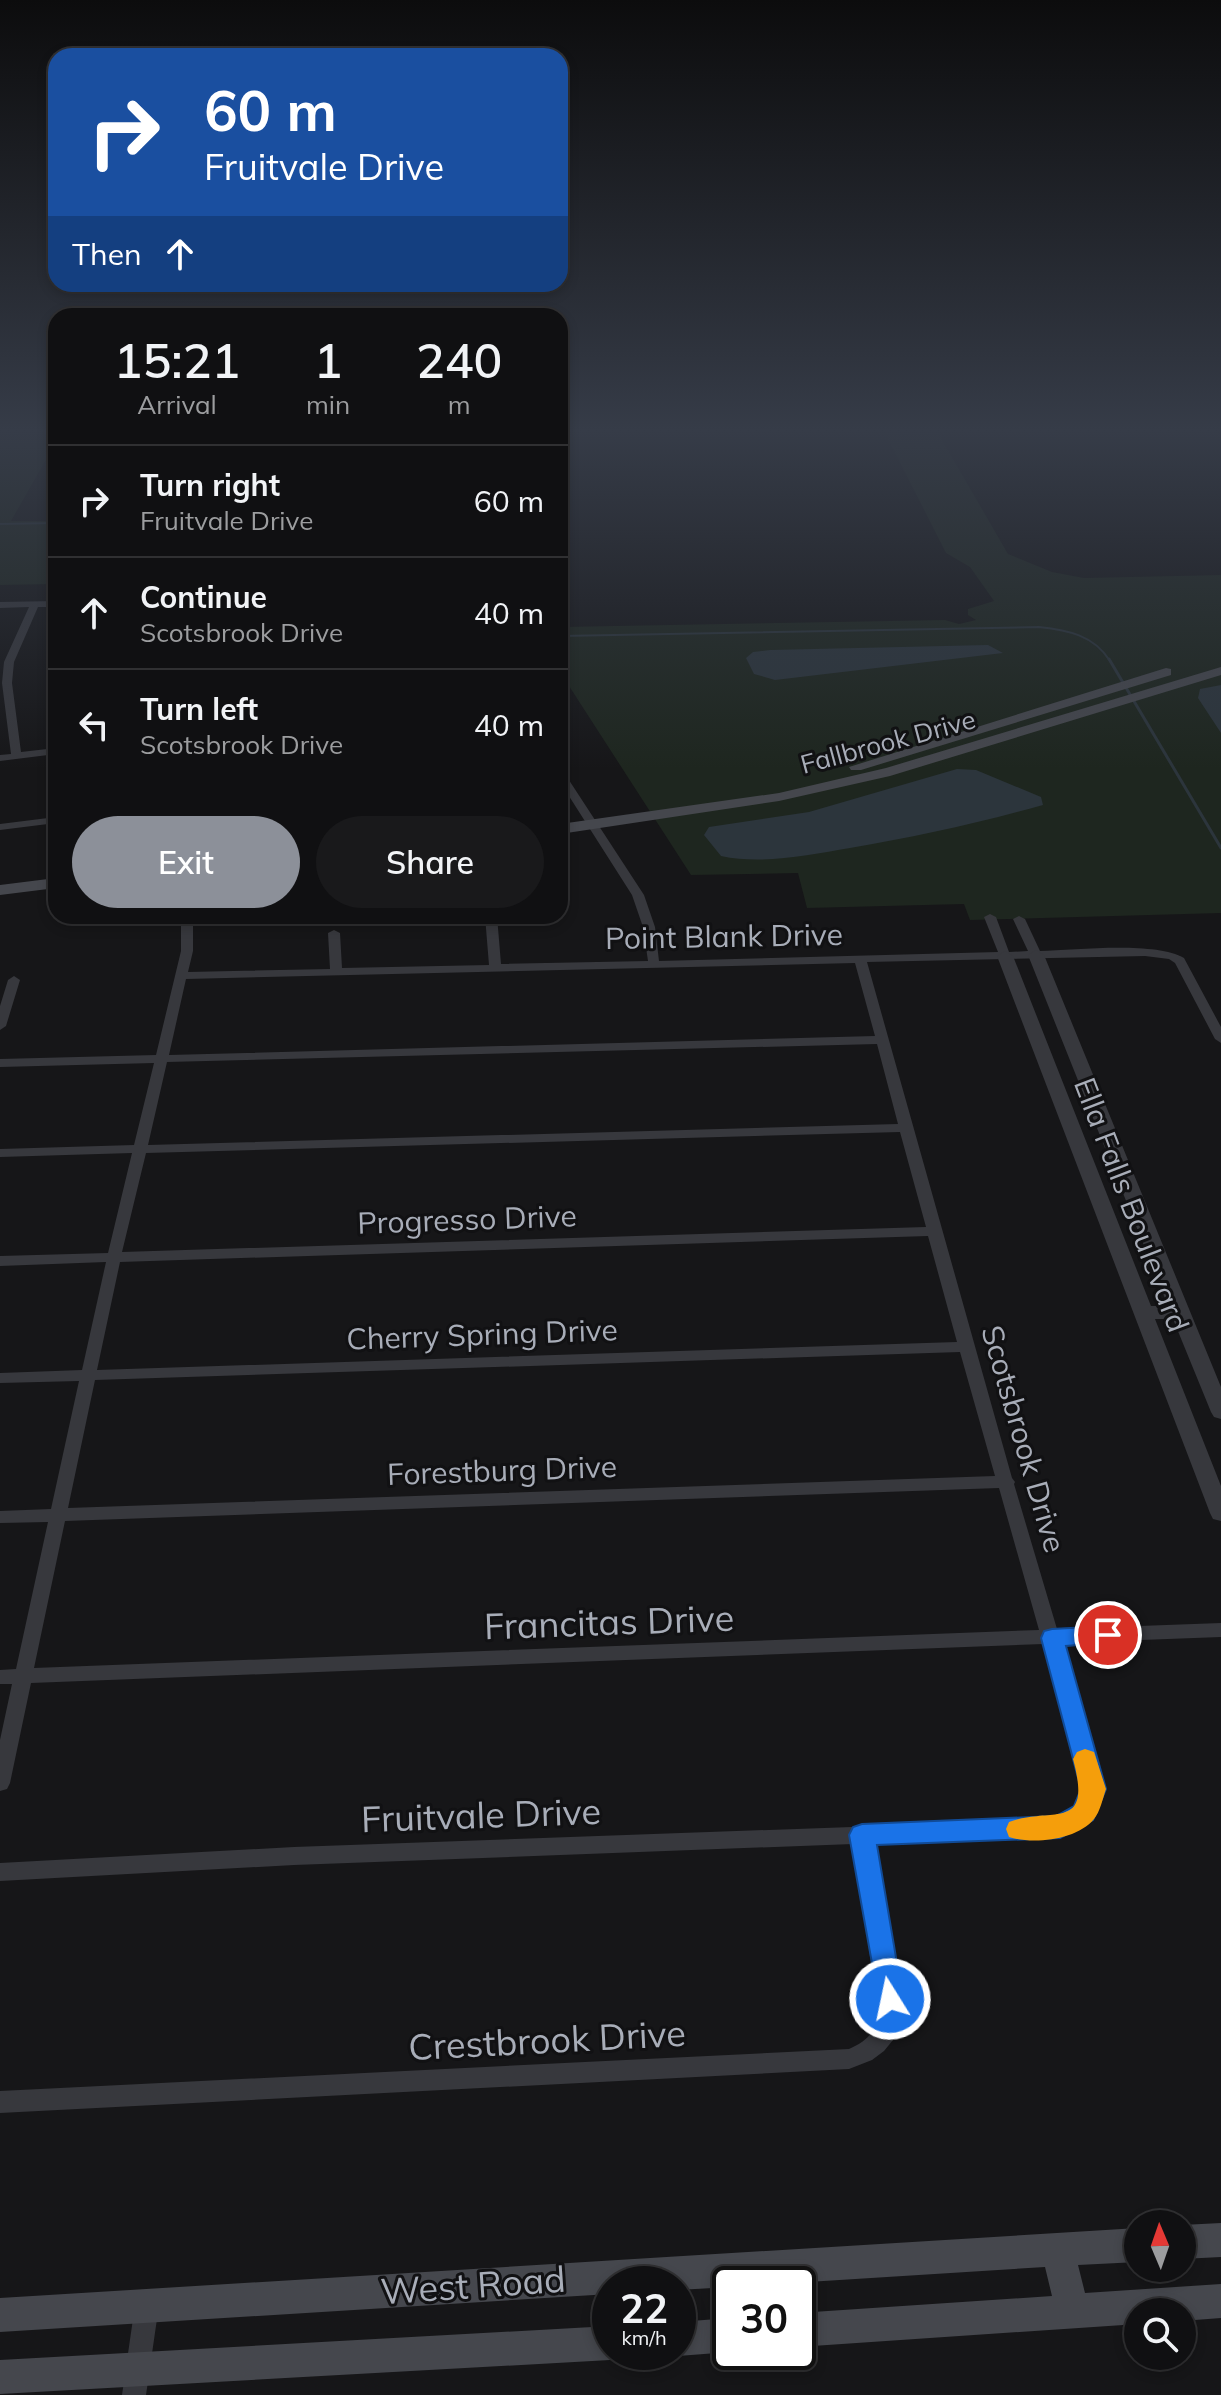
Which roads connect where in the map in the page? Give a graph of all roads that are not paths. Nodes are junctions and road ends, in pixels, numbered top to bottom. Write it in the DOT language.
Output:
graph roads {
  1 [pos="35,604"];
  2 [pos="48,604"];
  3 [pos="0,605"];
  4 [pos="1221,658"];
  5 [pos="1221,671"];
  6 [pos="1155,685"];
  7 [pos="1103,699"];
  8 [pos="48,752"];
  9 [pos="16,756"];
  10 [pos="0,758"];
  11 [pos="817,776"];
  12 [pos="830,786"];
  13 [pos="568,787"];
  14 [pos="568,817"];
  15 [pos="588,818"];
  16 [pos="48,821"];
  17 [pos="568,826"];
  18 [pos="0,827"];
  19 [pos="48,884"];
  20 [pos="0,890"];
  21 [pos="48,897"];
  22 [pos="0,904"];
  23 [pos="990,917"];
  24 [pos="1019,919"];
  25 [pos="187,924"];
  26 [pos="492,924"];
  27 [pos="334,933"];
  28 [pos="1036,955"];
  29 [pos="1005,956"];
  30 [pos="860,960"];
  31 [pos="654,964"];
  32 [pos="495,969"];
  33 [pos="336,972"];
  34 [pos="181,976"];
  35 [pos="14,980"];
  36 [pos="0,1026"];
  37 [pos="1219,1032"];
  38 [pos="882,1040"];
  39 [pos="163,1058"];
  40 [pos="0,1063"];
  41 [pos="1102,1124"];
  42 [pos="1069,1125"];
  43 [pos="905,1128"];
  44 [pos="141,1149"];
  45 [pos="0,1153"];
  46 [pos="935,1231"];
  47 [pos="114,1257"];
  48 [pos="0,1261"];
  49 [pos="1180,1312"];
  50 [pos="1142,1313"];
  51 [pos="966,1347"];
  52 [pos="90,1375"];
  53 [pos="0,1378"];
  54 [pos="1221,1412"];
  55 [pos="1007,1482"];
  56 [pos="1221,1513"];
  57 [pos="58,1515"];
  58 [pos="0,1517"];
  59 [pos="1221,1630"];
  60 [pos="1052,1638"];
  61 [pos="23,1676"];
  62 [pos="0,1677"];
  63 [pos="0,1783"];
  64 [pos="964,1831"];
  65 [pos="862,1835"];
  66 [pos="0,1872"];
  67 [pos="0,2102"];
  68 [pos="1221,2240"];
  69 [pos="1196,2241"];
  70 [pos="1124,2246"];
  71 [pos="1058,2250"];
  72 [pos="696,2276"];
  73 [pos="592,2282"];
  74 [pos="1221,2301"];
  75 [pos="147,2305"];
  76 [pos="1072,2310"];
  77 [pos="0,2315"];
  78 [pos="816,2329"];
  79 [pos="592,2345"];
  80 [pos="0,2377"];
  81 [pos="136,2383"];
  1 -- 2 [label="street"];
  1 -- 3 [label="street"];
  1 -- 9 [label="street"];
  4 -- 6 [label="main road, Fallbrook Drive"];
  5 -- 6 [label="main road, Fallbrook Drive"];
  6 -- 7 [label="main road, Fallbrook Drive"];
  6 -- 7 [label="main road, Fallbrook Drive"];
  7 -- 11 [label="main road, Fallbrook Drive"];
  7 -- 12 [label="main road, Fallbrook Drive"];
  8 -- 9 [label="street"];
  9 -- 10 [label="street"];
  11 -- 12 [label="main road"];
  11 -- 15 [label="main road, Fallbrook Drive"];
  12 -- 15 [label="main road, Fallbrook Drive"];
  13 -- 15 [label="street"];
  14 -- 15 [label="main road, Fallbrook Drive"];
  15 -- 17 [label="main road, Fallbrook Drive"];
  15 -- 31 [label="street"];
  16 -- 18 [label="street"];
  19 -- 20 [label="main road"];
  21 -- 22 [label="main road"];
  23 -- 29 [label="street, Ella Falls Boulevard"];
  24 -- 28 [label="street, Ella Falls Boulevard"];
  25 -- 34 [label="street"];
  26 -- 32 [label="street"];
  27 -- 33 [label="street"];
  28 -- 29 [label="street, Point Blank Drive"];
  28 -- 37 [label="street, Point Blank Drive"];
  28 -- 41 [label="street, Ella Falls Boulevard"];
  29 -- 30 [label="street, Point Blank Drive"];
  29 -- 42 [label="street, Ella Falls Boulevard"];
  30 -- 31 [label="street, Point Blank Drive"];
  30 -- 38 [label="street, Scotsbrook Drive"];
  31 -- 32 [label="street, Point Blank Drive"];
  32 -- 33 [label="street, Point Blank Drive"];
  33 -- 34 [label="street, Point Blank Drive"];
  34 -- 39 [label="street"];
  35 -- 36 [label="street"];
  38 -- 39 [label="street"];
  38 -- 43 [label="street, Scotsbrook Drive"];
  39 -- 40 [label="street"];
  39 -- 44 [label="street"];
  41 -- 42 [label="street"];
  41 -- 49 [label="street, Ella Falls Boulevard"];
  42 -- 50 [label="street, Ella Falls Boulevard"];
  43 -- 44 [label="street"];
  43 -- 46 [label="street, Scotsbrook Drive"];
  44 -- 45 [label="street"];
  44 -- 47 [label="street"];
  46 -- 47 [label="street, Progresso Drive"];
  46 -- 51 [label="street, Scotsbrook Drive"];
  47 -- 48 [label="street, Progresso Drive"];
  47 -- 52 [label="street"];
  49 -- 50 [label="street"];
  49 -- 54 [label="street, Ella Falls Boulevard"];
  50 -- 56 [label="street, Ella Falls Boulevard"];
  51 -- 52 [label="street, Cherry Spring Drive"];
  51 -- 55 [label="street, Scotsbrook Drive"];
  52 -- 53 [label="street, Cherry Spring Drive"];
  52 -- 57 [label="street"];
  55 -- 57 [label="street, Forestburg Drive"];
  55 -- 60 [label="street, Scotsbrook Drive"];
  57 -- 58 [label="street, Forestburg Drive"];
  57 -- 61 [label="street"];
  59 -- 60 [label="street, Francitas Drive"];
  60 -- 61 [label="street, Francitas Drive"];
  60 -- 64 [label="street, Scotsbrook Drive"];
  61 -- 62 [label="street, Francitas Drive"];
  61 -- 63 [label="street"];
  64 -- 65 [label="street, Fruitvale Drive"];
  65 -- 66 [label="street, Fruitvale Drive"];
  65 -- 67 [label="street, Crestbrook Drive"];
  68 -- 69 [label="main road"];
  70 -- 71 [label="main road, West Road"];
  71 -- 72 [label="main road, West Road"];
  71 -- 76 [label="main road"];
  73 -- 75 [label="main road, West Road"];
  74 -- 76 [label="main road"];
  75 -- 77 [label="main road, West Road"];
  75 -- 81 [label="street"];
  76 -- 78 [label="main road"];
  79 -- 81 [label="main road, West Road"];
  80 -- 81 [label="main road, West Road"];
}
